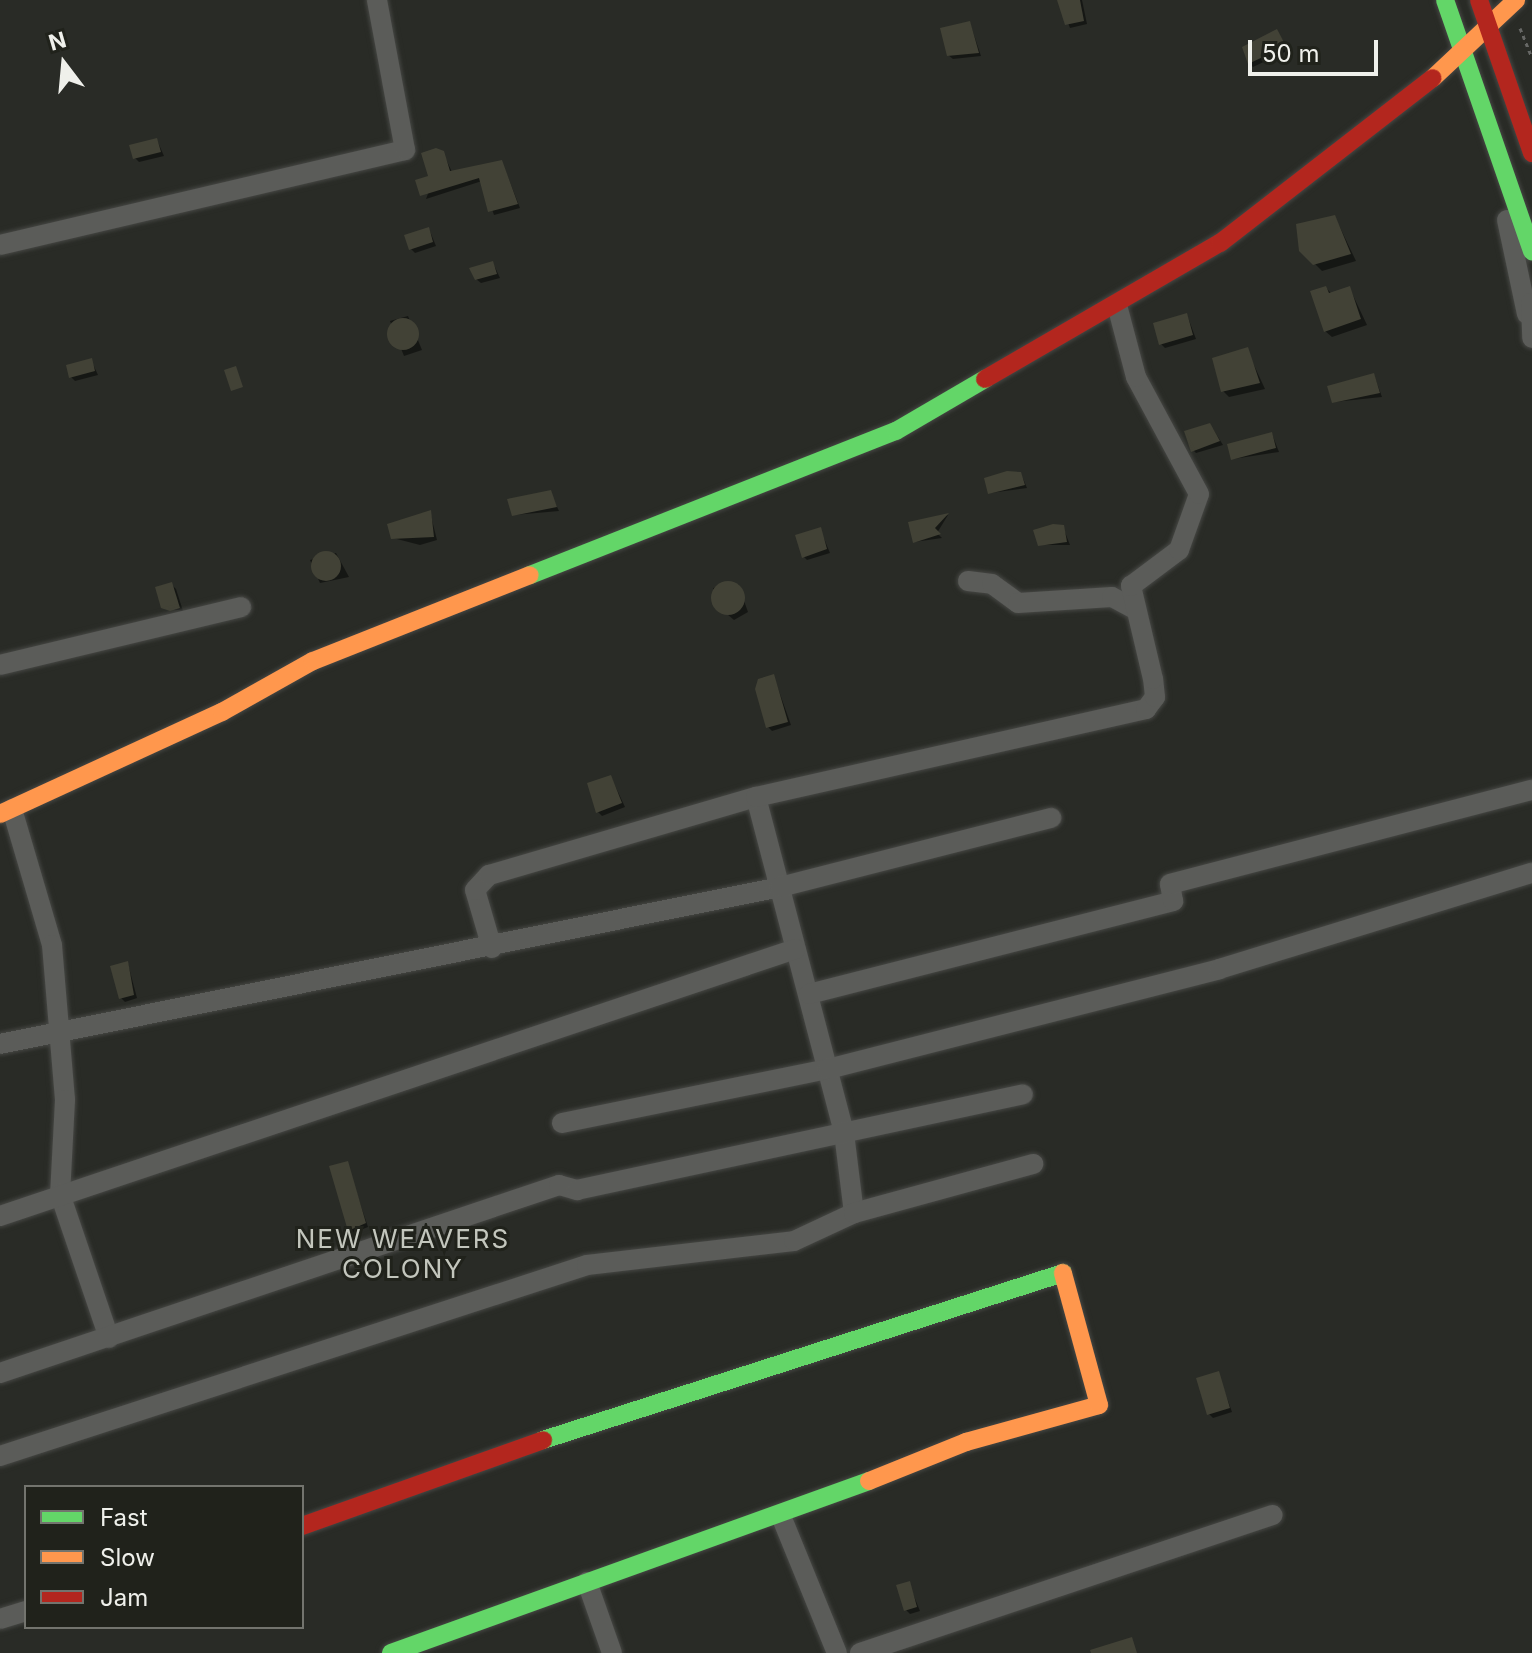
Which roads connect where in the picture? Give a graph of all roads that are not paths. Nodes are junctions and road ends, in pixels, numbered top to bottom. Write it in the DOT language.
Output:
graph roads {
  1 [pos="377,0"];
  2 [pos="1445,0"];
  3 [pos="1479,0"];
  4 [pos="1513,3"];
  5 [pos="1489,30"];
  6 [pos="1464,52"];
  7 [pos="1532,153"];
  8 [pos="1510,191"];
  9 [pos="0,245"];
  10 [pos="1532,251"];
  11 [pos="1117,305"];
  12 [pos="1529,308"];
  13 [pos="1532,338"];
  14 [pos="968,581"];
  15 [pos="241,607"];
  16 [pos="1136,610"];
  17 [pos="0,665"];
  18 [pos="1532,790"];
  19 [pos="756,797"];
  20 [pos="6,811"];
  21 [pos="1051,818"];
  22 [pos="1532,873"];
  23 [pos="780,887"];
  24 [pos="492,948"];
  25 [pos="795,949"];
  26 [pos="809,994"];
  27 [pos="56,1033"];
  28 [pos="0,1044"];
  29 [pos="828,1069"];
  30 [pos="1023,1094"];
  31 [pos="562,1123"];
  32 [pos="844,1133"];
  33 [pos="1033,1164"];
  34 [pos="60,1194"];
  35 [pos="854,1213"];
  36 [pos="0,1216"];
  37 [pos="109,1338"];
  38 [pos="0,1373"];
  39 [pos="0,1456"];
  40 [pos="1273,1515"];
  41 [pos="781,1516"];
  42 [pos="304,1525"];
  43 [pos="587,1582"];
  44 [pos="24,1612"];
  45 [pos="0,1619"];
  46 [pos="391,1653"];
  47 [pos="612,1653"];
  48 [pos="837,1653"];
  49 [pos="860,1653"];
  1 -- 9 [label="street"];
  2 -- 6 [label="main road"];
  3 -- 5 [label="main road"];
  4 -- 5 [label="main road"];
  5 -- 6 [label="main road"];
  5 -- 7 [label="main road"];
  6 -- 8 [label="main road"];
  6 -- 11 [label="main road"];
  8 -- 10 [label="main road"];
  8 -- 12 [label="street"];
  11 -- 16 [label="street"];
  11 -- 20 [label="main road"];
  12 -- 13 [label="street"];
  14 -- 16 [label="street"];
  15 -- 17 [label="street"];
  16 -- 19 [label="street"];
  18 -- 26 [label="street"];
  19 -- 23 [label="street"];
  19 -- 24 [label="street"];
  20 -- 27 [label="street"];
  21 -- 23 [label="street"];
  22 -- 29 [label="street"];
  23 -- 24 [label="street"];
  23 -- 25 [label="street"];
  24 -- 27 [label="street"];
  25 -- 26 [label="street"];
  25 -- 34 [label="street"];
  26 -- 29 [label="street"];
  27 -- 28 [label="street"];
  27 -- 34 [label="street"];
  29 -- 31 [label="street"];
  29 -- 32 [label="street"];
  30 -- 32 [label="street"];
  32 -- 35 [label="street"];
  32 -- 37 [label="street"];
  33 -- 35 [label="street"];
  34 -- 36 [label="street"];
  34 -- 37 [label="street"];
  35 -- 39 [label="street"];
  37 -- 38 [label="street"];
  40 -- 49 [label="street"];
  41 -- 42 [label="main road"];
  41 -- 43 [label="main road"];
  41 -- 48 [label="street"];
  43 -- 46 [label="main road"];
  43 -- 47 [label="street"];
  44 -- 45 [label="street"];
}
